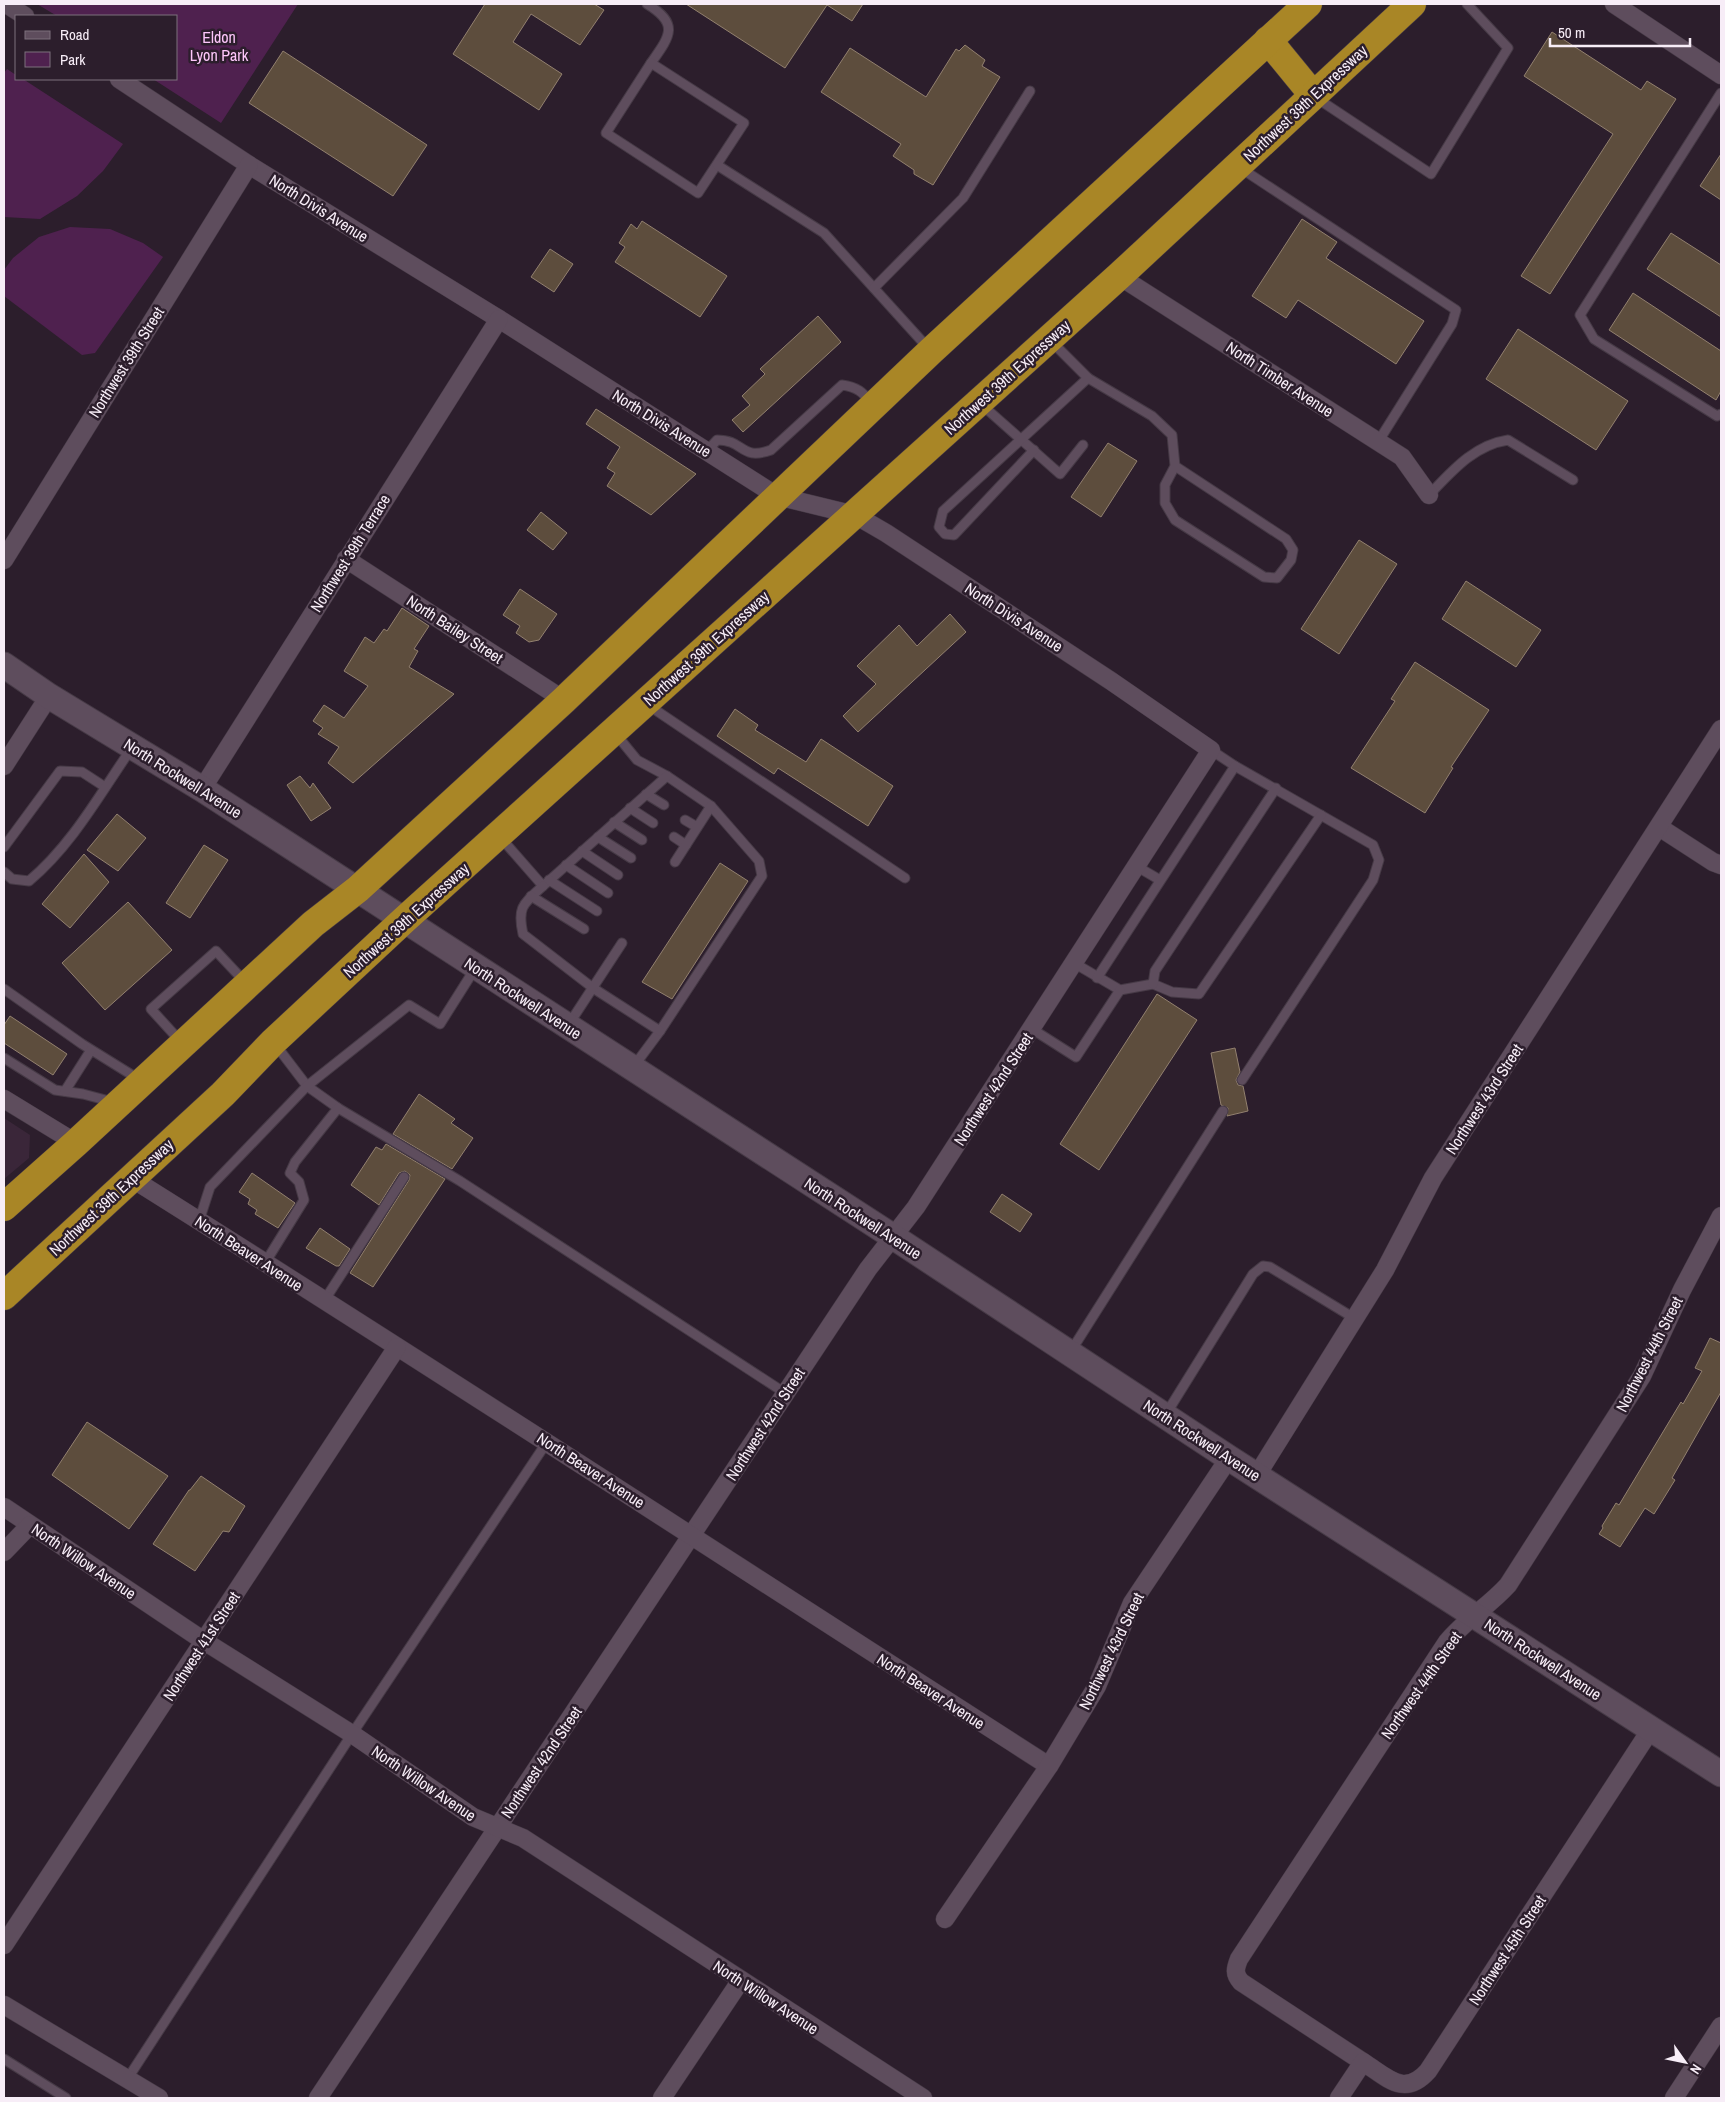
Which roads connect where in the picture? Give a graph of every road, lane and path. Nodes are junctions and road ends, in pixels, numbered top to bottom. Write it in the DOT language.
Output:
graph roads {
  1 [pos="6,4"];
  2 [pos="647,4"];
  3 [pos="1308,4"];
  4 [pos="1412,4"];
  5 [pos="1466,4"];
  6 [pos="1614,4"];
  7 [pos="23,15"];
  8 [pos="1268,40"];
  9 [pos="651,63"];
  10 [pos="1721,75"];
  11 [pos="122,80"];
  12 [pos="1030,91"];
  13 [pos="1721,92"];
  14 [pos="1313,95"];
  15 [pos="249,165"];
  16 [pos="716,165"];
  17 [pos="1236,166"];
  18 [pos="1119,276"];
  19 [pos="874,288"];
  20 [pos="499,319"];
  21 [pos="1049,339"];
  22 [pos="931,351"];
  23 [pos="1088,378"];
  24 [pos="979,402"];
  25 [pos="873,406"];
  26 [pos="1721,414"];
  27 [pos="1023,439"];
  28 [pos="1378,442"];
  29 [pos="1084,445"];
  30 [pos="1034,450"];
  31 [pos="707,452"];
  32 [pos="1176,466"];
  33 [pos="1573,480"];
  34 [pos="1429,495"];
  35 [pos="777,496"];
  36 [pos="854,515"];
  37 [pos="346,559"];
  38 [pos="4,560"];
  39 [pos="4,665"];
  40 [pos="49,696"];
  41 [pos="564,700"];
  42 [pos="646,703"];
  43 [pos="1721,729"];
  44 [pos="614,732"];
  45 [pos="133,746"];
  46 [pos="1212,750"];
  47 [pos="4,766"];
  48 [pos="1235,766"];
  49 [pos="667,776"];
  50 [pos="105,787"];
  51 [pos="202,788"];
  52 [pos="1276,788"];
  53 [pos="646,794"];
  54 [pos="664,805"];
  55 [pos="711,806"];
  56 [pos="630,808"];
  57 [pos="1321,815"];
  58 [pos="686,820"];
  59 [pos="614,822"];
  60 [pos="653,823"];
  61 [pos="697,827"];
  62 [pos="1659,828"];
  63 [pos="499,835"];
  64 [pos="598,837"];
  65 [pos="674,837"];
  66 [pos="642,840"];
  67 [pos="686,845"];
  68 [pos="4,847"];
  69 [pos="582,851"];
  70 [pos="630,858"];
  71 [pos="675,862"];
  72 [pos="566,865"];
  73 [pos="1721,865"];
  74 [pos="1136,866"];
  75 [pos="4,872"];
  76 [pos="618,875"];
  77 [pos="905,878"];
  78 [pos="1160,880"];
  79 [pos="546,883"];
  80 [pos="358,890"];
  81 [pos="608,893"];
  82 [pos="531,896"];
  83 [pos="597,912"];
  84 [pos="404,920"];
  85 [pos="584,929"];
  86 [pos="616,946"];
  87 [pos="1074,963"];
  88 [pos="476,967"];
  89 [pos="1097,978"];
  90 [pos="1153,984"];
  91 [pos="247,985"];
  92 [pos="593,988"];
  93 [pos="4,989"];
  94 [pos="1120,990"];
  95 [pos="567,1026"];
  96 [pos="1032,1029"];
  97 [pos="660,1031"];
  98 [pos="273,1042"];
  99 [pos="183,1044"];
  100 [pos="91,1050"];
  101 [pos="4,1058"];
  102 [pos="633,1068"];
  103 [pos="1242,1080"];
  104 [pos="142,1082"];
  105 [pos="307,1086"];
  106 [pos="65,1091"];
  107 [pos="4,1099"];
  108 [pos="119,1103"];
  109 [pos="338,1108"];
  110 [pos="1223,1111"];
  111 [pos="76,1143"];
  112 [pos="404,1177"];
  113 [pos="131,1178"];
  114 [pos="4,1207"];
  115 [pos="1721,1216"];
  116 [pos="199,1221"];
  117 [pos="892,1236"];
  118 [pos="265,1263"];
  119 [pos="4,1296"];
  120 [pos="324,1301"];
  121 [pos="1354,1318"];
  122 [pos="397,1347"];
  123 [pos="1070,1354"];
  124 [pos="785,1394"];
  125 [pos="1165,1416"];
  126 [pos="547,1442"];
  127 [pos="1229,1458"];
  128 [pos="1257,1475"];
  129 [pos="4,1507"];
  130 [pos="30,1525"];
  131 [pos="691,1536"];
  132 [pos="4,1552"];
  133 [pos="1475,1615"];
  134 [pos="204,1641"];
  135 [pos="1651,1729"];
  136 [pos="352,1734"];
  137 [pos="1049,1766"];
  138 [pos="1721,1774"];
  139 [pos="498,1827"];
  140 [pos="945,1919"];
  141 [pos="4,1945"];
  142 [pos="741,1980"];
  143 [pos="4,2005"];
  144 [pos="1721,2026"];
  145 [pos="4,2059"];
  146 [pos="1363,2062"];
  147 [pos="128,2078"];
  148 [pos="66,2098"];
  149 [pos="159,2098"];
  150 [pos="318,2098"];
  151 [pos="662,2098"];
  152 [pos="923,2098"];
  153 [pos="1339,2098"];
  154 [pos="1674,2098"];
  1 -- 7 [label="street"];
  2 -- 9 [label="lane"];
  3 -- 8 [label="highway"];
  4 -- 14 [label="highway, Northwest 39th Expressway"];
  5 -- 14 [label="lane"];
  6 -- 10 [label="street"];
  8 -- 14 [label="highway"];
  8 -- 22 [label="highway"];
  9 -- 16 [label="lane"];
  9 -- 16 [label="lane"];
  11 -- 15 [label="street, North Divis Avenue"];
  12 -- 19 [label="lane"];
  13 -- 26 [label="lane"];
  14 -- 17 [label="highway, Northwest 39th Expressway"];
  15 -- 20 [label="street, North Divis Avenue"];
  15 -- 38 [label="street, Northwest 39th Street"];
  16 -- 19 [label="lane"];
  17 -- 18 [label="highway, Northwest 39th Expressway"];
  17 -- 28 [label="lane"];
  18 -- 21 [label="highway, Northwest 39th Expressway"];
  18 -- 28 [label="street, North Timber Avenue"];
  19 -- 22 [label="lane"];
  20 -- 31 [label="street, North Divis Avenue"];
  20 -- 37 [label="street, Northwest 39th Terrace"];
  21 -- 23 [label="lane"];
  21 -- 24 [label="highway, Northwest 39th Expressway"];
  22 -- 25 [label="highway"];
  23 -- 27 [label="lane"];
  23 -- 32 [label="lane"];
  24 -- 27 [label="lane"];
  24 -- 36 [label="highway, Northwest 39th Expressway"];
  25 -- 31 [label="lane"];
  25 -- 35 [label="highway"];
  27 -- 30 [label="lane"];
  27 -- 30 [label="lane"];
  28 -- 34 [label="street, North Timber Avenue"];
  29 -- 30 [label="lane"];
  31 -- 35 [label="street, North Divis Avenue"];
  32 -- 32 [label="lane"];
  33 -- 34 [label="lane"];
  35 -- 36 [label="street, North Divis Avenue"];
  35 -- 41 [label="highway"];
  36 -- 42 [label="highway, Northwest 39th Expressway"];
  36 -- 46 [label="street, North Divis Avenue"];
  37 -- 41 [label="street, North Bailey Street"];
  37 -- 51 [label="street, Northwest 39th Terrace"];
  39 -- 40 [label="main road, North Rockwell Avenue"];
  40 -- 45 [label="main road, North Rockwell Avenue"];
  40 -- 47 [label="street"];
  41 -- 80 [label="highway"];
  42 -- 44 [label="highway, Northwest 39th Expressway"];
  42 -- 77 [label="lane"];
  43 -- 62 [label="street, Northwest 43rd Street"];
  44 -- 49 [label="lane"];
  44 -- 63 [label="highway, Northwest 39th Expressway"];
  45 -- 50 [label="lane"];
  45 -- 51 [label="main road, North Rockwell Avenue"];
  46 -- 48 [label="lane"];
  46 -- 74 [label="street, Northwest 42nd Street"];
  48 -- 52 [label="lane"];
  48 -- 78 [label="lane"];
  49 -- 53 [label="lane"];
  49 -- 55 [label="lane"];
  50 -- 68 [label="lane"];
  50 -- 75 [label="lane"];
  51 -- 80 [label="main road, North Rockwell Avenue"];
  52 -- 57 [label="lane"];
  52 -- 90 [label="lane"];
  53 -- 54 [label="lane"];
  53 -- 56 [label="lane"];
  55 -- 61 [label="lane"];
  55 -- 97 [label="lane"];
  56 -- 59 [label="lane"];
  56 -- 60 [label="lane"];
  57 -- 90 [label="lane"];
  57 -- 103 [label="lane"];
  58 -- 61 [label="lane"];
  59 -- 64 [label="lane"];
  59 -- 66 [label="lane"];
  61 -- 67 [label="lane"];
  62 -- 73 [label="street"];
  62 -- 121 [label="street, Northwest 43rd Street"];
  63 -- 79 [label="lane"];
  63 -- 84 [label="highway, Northwest 39th Expressway"];
  64 -- 69 [label="lane"];
  64 -- 70 [label="lane"];
  65 -- 67 [label="lane"];
  67 -- 71 [label="lane"];
  69 -- 72 [label="lane"];
  69 -- 76 [label="lane"];
  72 -- 79 [label="lane"];
  72 -- 81 [label="lane"];
  74 -- 78 [label="lane"];
  74 -- 87 [label="street, Northwest 42nd Street"];
  78 -- 89 [label="lane"];
  79 -- 82 [label="lane"];
  79 -- 83 [label="lane"];
  80 -- 84 [label="main road, North Rockwell Avenue"];
  80 -- 91 [label="highway"];
  82 -- 85 [label="lane"];
  82 -- 92 [label="lane"];
  84 -- 88 [label="main road, North Rockwell Avenue"];
  84 -- 98 [label="highway, Northwest 39th Expressway"];
  86 -- 92 [label="lane"];
  87 -- 89 [label="lane"];
  87 -- 96 [label="street, Northwest 42nd Street"];
  88 -- 95 [label="main road, North Rockwell Avenue"];
  88 -- 105 [label="lane"];
  89 -- 94 [label="lane"];
  90 -- 94 [label="lane"];
  91 -- 99 [label="highway"];
  91 -- 99 [label="lane"];
  92 -- 95 [label="lane"];
  92 -- 97 [label="lane"];
  93 -- 100 [label="lane"];
  94 -- 96 [label="lane"];
  95 -- 102 [label="main road, North Rockwell Avenue"];
  96 -- 117 [label="street, Northwest 42nd Street"];
  97 -- 102 [label="lane"];
  98 -- 105 [label="lane"];
  98 -- 113 [label="highway, Northwest 39th Expressway"];
  99 -- 104 [label="highway"];
  100 -- 104 [label="lane"];
  100 -- 106 [label="lane"];
  101 -- 106 [label="lane"];
  102 -- 117 [label="main road, North Rockwell Avenue"];
  104 -- 108 [label="highway"];
  105 -- 109 [label="lane"];
  105 -- 116 [label="lane"];
  106 -- 108 [label="lane"];
  107 -- 111 [label="street"];
  108 -- 111 [label="highway"];
  109 -- 118 [label="lane"];
  109 -- 124 [label="lane"];
  110 -- 123 [label="lane"];
  111 -- 114 [label="highway"];
  112 -- 120 [label="lane"];
  113 -- 116 [label="street, North Beaver Avenue"];
  113 -- 119 [label="highway, Northwest 39th Expressway"];
  115 -- 133 [label="street, Northwest 44th Street"];
  116 -- 118 [label="street, North Beaver Avenue"];
  117 -- 123 [label="main road, North Rockwell Avenue"];
  117 -- 124 [label="street, Northwest 42nd Street"];
  118 -- 120 [label="street, North Beaver Avenue"];
  120 -- 122 [label="street, North Beaver Avenue"];
  121 -- 125 [label="lane"];
  121 -- 128 [label="street, Northwest 43rd Street"];
  122 -- 126 [label="street, North Beaver Avenue"];
  122 -- 134 [label="street, Northwest 41st Street"];
  123 -- 125 [label="main road, North Rockwell Avenue"];
  124 -- 131 [label="street, Northwest 42nd Street"];
  125 -- 127 [label="main road, North Rockwell Avenue"];
  126 -- 131 [label="street, North Beaver Avenue"];
  126 -- 136 [label="lane"];
  127 -- 128 [label="main road, North Rockwell Avenue"];
  127 -- 137 [label="street, Northwest 43rd Street"];
  128 -- 133 [label="main road, North Rockwell Avenue"];
  129 -- 130 [label="street, North Willow Avenue"];
  130 -- 132 [label="street"];
  130 -- 134 [label="street, North Willow Avenue"];
  131 -- 137 [label="street, North Beaver Avenue"];
  131 -- 139 [label="street, Northwest 42nd Street"];
  133 -- 135 [label="main road, North Rockwell Avenue"];
  133 -- 146 [label="street, Northwest 44th Street"];
  134 -- 136 [label="street, North Willow Avenue"];
  134 -- 141 [label="street, Northwest 41st Street"];
  135 -- 138 [label="main road, North Rockwell Avenue"];
  135 -- 146 [label="street, Northwest 45th Street"];
  136 -- 139 [label="street, North Willow Avenue"];
  136 -- 147 [label="lane"];
  137 -- 140 [label="street, Northwest 43rd Street"];
  139 -- 142 [label="street, North Willow Avenue"];
  139 -- 150 [label="street, Northwest 42nd Street"];
  142 -- 151 [label="street"];
  142 -- 152 [label="street, North Willow Avenue"];
  143 -- 147 [label="street"];
  144 -- 154 [label="street"];
  145 -- 148 [label="lane"];
  146 -- 153 [label="street"];
  147 -- 149 [label="street"];
}
